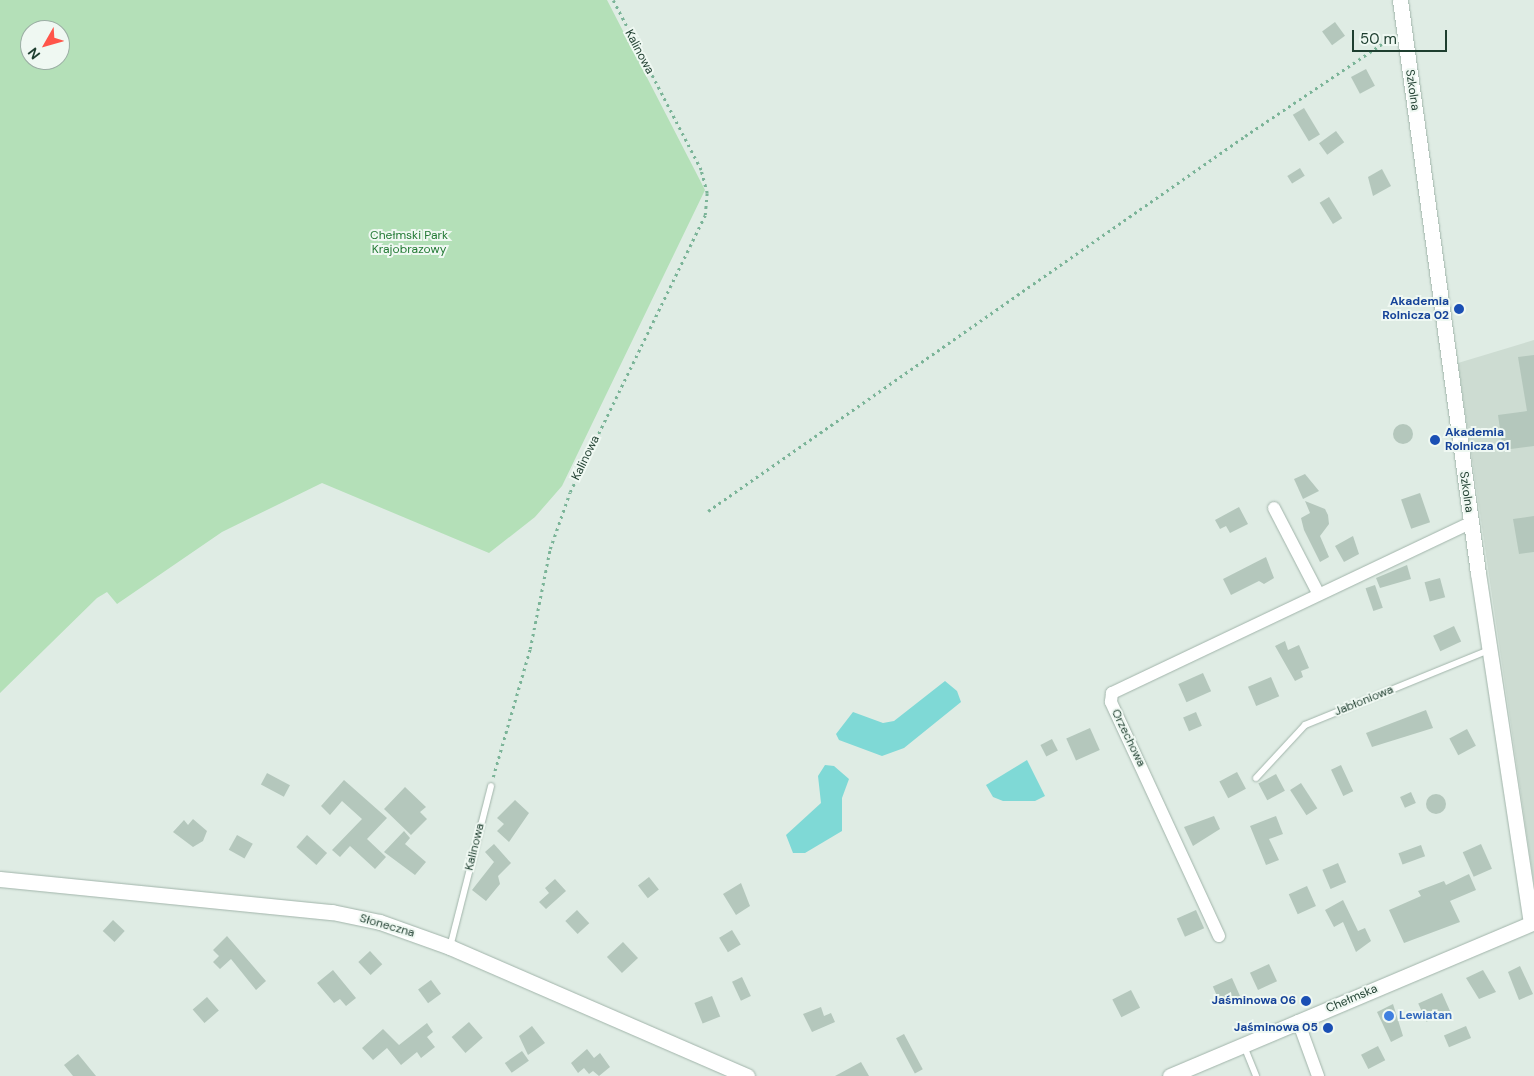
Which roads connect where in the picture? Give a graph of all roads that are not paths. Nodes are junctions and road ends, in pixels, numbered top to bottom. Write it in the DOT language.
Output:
graph roads {
  1 [pos="1400,0"];
  2 [pos="1274,508"];
  3 [pos="1470,523"];
  4 [pos="1318,593"];
  5 [pos="1490,650"];
  6 [pos="1256,778"];
  7 [pos="491,786"];
  8 [pos="0,879"];
  9 [pos="1533,922"];
  10 [pos="1219,936"];
  11 [pos="450,947"];
  12 [pos="1298,1022"];
  13 [pos="1243,1045"];
  14 [pos="746,1076"];
  15 [pos="1170,1076"];
  16 [pos="1256,1076"];
  17 [pos="1318,1076"];
  1 -- 3 [label="main road, Szkolna"];
  2 -- 4 [label="street"];
  3 -- 4 [label="street, Orzechowa"];
  3 -- 5 [label="main road, Szkolna"];
  4 -- 10 [label="street, Orzechowa"];
  5 -- 6 [label="lane, Jabłoniowa"];
  5 -- 9 [label="main road, Szkolna"];
  7 -- 11 [label="lane, Kalinowa"];
  8 -- 11 [label="main road, Słoneczna"];
  9 -- 12 [label="main road, Chełmska"];
  11 -- 14 [label="main road, Słoneczna"];
  12 -- 13 [label="main road, Chełmska"];
  12 -- 17 [label="street"];
  13 -- 15 [label="main road, Chełmska"];
  13 -- 16 [label="lane"];
}
